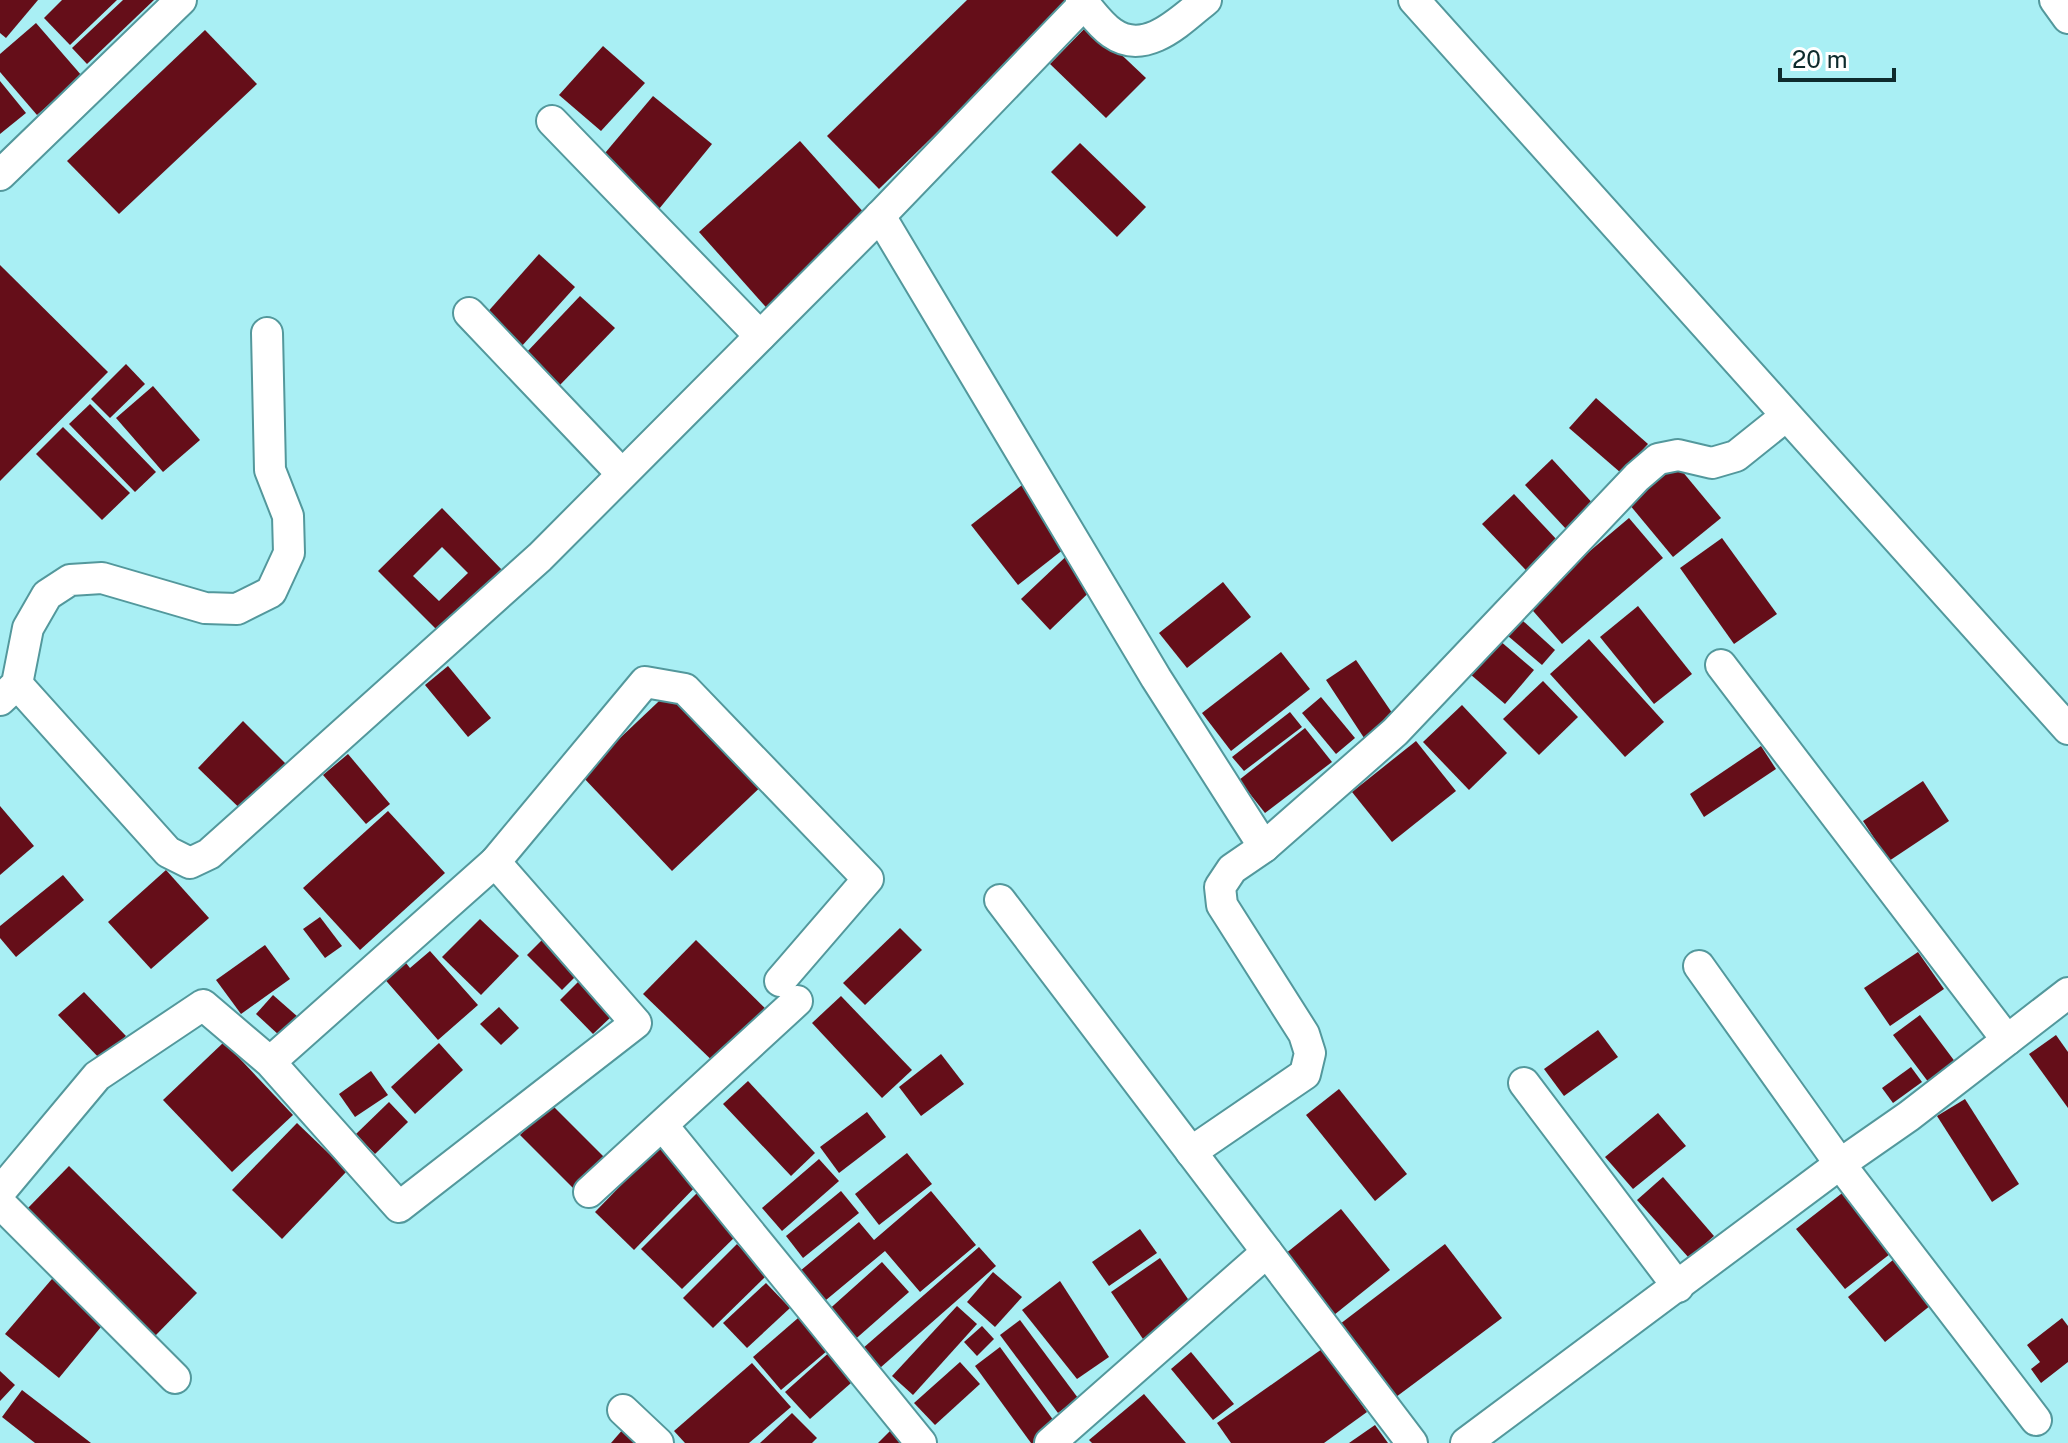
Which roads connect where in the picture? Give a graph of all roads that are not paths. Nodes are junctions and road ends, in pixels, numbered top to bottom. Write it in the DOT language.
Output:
graph roads {
  1 [pos="181,0"];
  2 [pos="1206,0"];
  3 [pos="1414,0"];
  4 [pos="2055,0"];
  5 [pos="1083,2"];
  6 [pos="2068,18"];
  7 [pos="552,121"];
  8 [pos="0,175"];
  9 [pos="880,216"];
  10 [pos="469,313"];
  11 [pos="267,333"];
  12 [pos="760,336"];
  13 [pos="1786,416"];
  14 [pos="622,474"];
  15 [pos="1721,665"];
  16 [pos="8,692"];
  17 [pos="2068,729"];
  18 [pos="1264,847"];
  19 [pos="495,862"];
  20 [pos="1000,900"];
  21 [pos="1699,966"];
  22 [pos="2063,1007"];
  23 [pos="2007,1040"];
  24 [pos="270,1062"];
  25 [pos="1524,1083"];
  26 [pos="663,1126"];
  27 [pos="1191,1152"];
  28 [pos="1840,1164"];
  29 [pos="0,1192"];
  30 [pos="589,1192"];
  31 [pos="0,1203"];
  32 [pos="1267,1252"];
  33 [pos="1678,1287"];
  34 [pos="175,1378"];
  35 [pos="623,1410"];
  36 [pos="2036,1420"];
  37 [pos="658,1443"];
  38 [pos="921,1443"];
  39 [pos="1050,1443"];
  40 [pos="1412,1443"];
  41 [pos="1466,1443"];
  1 -- 8 [label="street"];
  2 -- 5 [label="street"];
  3 -- 13 [label="street"];
  4 -- 6 [label="street"];
  5 -- 9 [label="street"];
  7 -- 12 [label="street"];
  9 -- 12 [label="street"];
  9 -- 18 [label="street"];
  10 -- 14 [label="street"];
  11 -- 16 [label="street"];
  12 -- 14 [label="street"];
  13 -- 17 [label="street"];
  13 -- 18 [label="street"];
  14 -- 16 [label="street"];
  15 -- 23 [label="street"];
  18 -- 27 [label="street"];
  19 -- 24 [label="street"];
  19 -- 24 [label="street"];
  19 -- 26 [label="street"];
  20 -- 27 [label="street"];
  21 -- 28 [label="street"];
  22 -- 23 [label="street"];
  23 -- 28 [label="street"];
  24 -- 29 [label="street"];
  25 -- 33 [label="street"];
  26 -- 30 [label="street"];
  26 -- 38 [label="street"];
  27 -- 32 [label="street"];
  28 -- 33 [label="street"];
  28 -- 36 [label="street"];
  31 -- 34 [label="street"];
  32 -- 39 [label="street"];
  32 -- 40 [label="street"];
  33 -- 41 [label="street"];
  35 -- 37 [label="street"];
}
